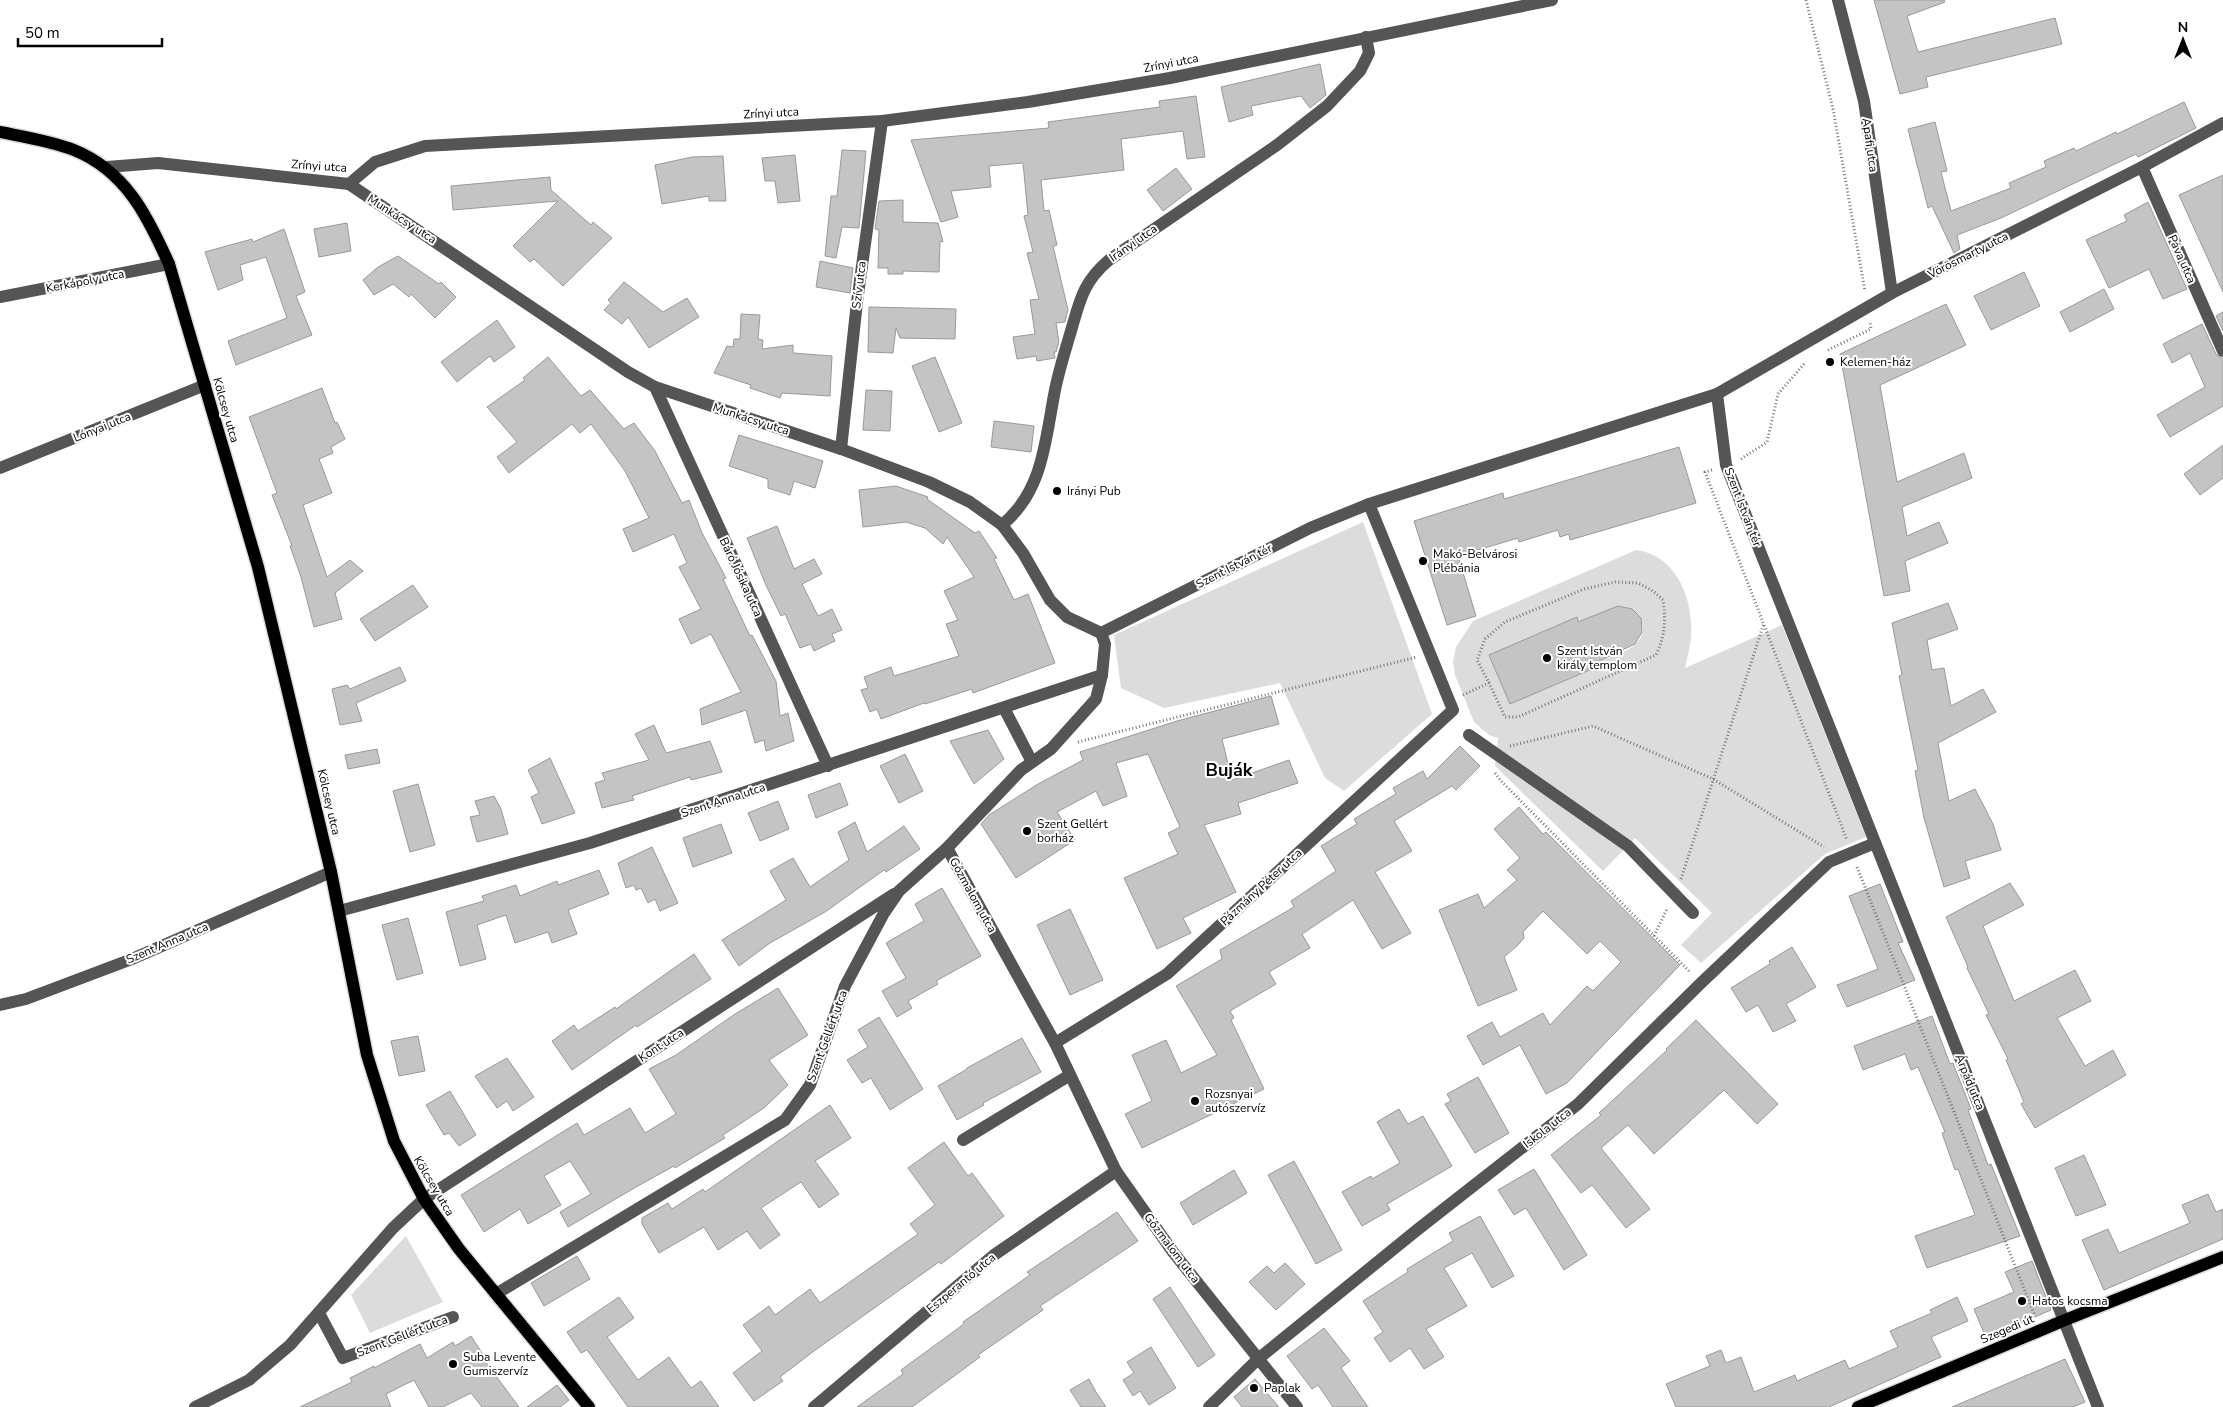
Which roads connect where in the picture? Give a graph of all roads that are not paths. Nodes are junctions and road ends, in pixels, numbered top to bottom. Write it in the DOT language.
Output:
graph roads {
  1 [pos="1552,0"];
  2 [pos="1838,0"];
  3 [pos="1366,37"];
  4 [pos="882,121"];
  5 [pos="2223,123"];
  6 [pos="0,132"];
  7 [pos="107,167"];
  8 [pos="2142,167"];
  9 [pos="349,184"];
  10 [pos="169,264"];
  11 [pos="1892,293"];
  12 [pos="0,297"];
  13 [pos="2223,351"];
  14 [pos="205,385"];
  15 [pos="655,387"];
  16 [pos="1717,394"];
  17 [pos="841,449"];
  18 [pos="0,468"];
  19 [pos="1369,504"];
  20 [pos="1002,524"];
  21 [pos="1101,633"];
  22 [pos="1102,675"];
  23 [pos="1004,708"];
  24 [pos="1469,735"];
  25 [pos="1032,762"];
  26 [pos="828,766"];
  27 [pos="1875,844"];
  28 [pos="947,848"];
  29 [pos="331,872"];
  30 [pos="899,891"];
  31 [pos="339,911"];
  32 [pos="1692,912"];
  33 [pos="0,1006"];
  34 [pos="1055,1043"];
  35 [pos="1070,1075"];
  36 [pos="963,1140"];
  37 [pos="1116,1171"];
  38 [pos="424,1199"];
  39 [pos="2223,1257"];
  40 [pos="496,1294"];
  41 [pos="319,1313"];
  42 [pos="453,1317"];
  43 [pos="2065,1320"];
  44 [pos="1258,1358"];
  45 [pos="195,1407"];
  46 [pos="589,1407"];
  47 [pos="814,1407"];
  48 [pos="1209,1407"];
  49 [pos="1296,1407"];
  50 [pos="1858,1407"];
  51 [pos="2098,1407"];
  1 -- 3 [label="street, Zrínyi utca"];
  2 -- 11 [label="street, Apafi utca"];
  3 -- 4 [label="street, Zrínyi utca"];
  3 -- 20 [label="street, Irányi utca"];
  4 -- 9 [label="street, Zrínyi utca"];
  4 -- 17 [label="street, Szív utca"];
  5 -- 8 [label="street, Vörösmarty utca"];
  6 -- 7 [label="main road"];
  7 -- 9 [label="street, Zrínyi utca"];
  7 -- 10 [label="main road, Kölcsey utca"];
  8 -- 11 [label="street, Vörösmarty utca"];
  8 -- 13 [label="street, Páva utca"];
  9 -- 15 [label="street, Munkácsy utca"];
  10 -- 12 [label="street, Kerkápoly utca"];
  10 -- 14 [label="main road, Kölcsey utca"];
  11 -- 16 [label="street, Vörösmarty utca"];
  14 -- 18 [label="street, Lónyai utca"];
  14 -- 29 [label="main road, Kölcsey utca"];
  15 -- 17 [label="street, Munkácsy utca"];
  15 -- 26 [label="street, Báró Jósika utca"];
  16 -- 19 [label="street, Szent István tér"];
  16 -- 27 [label="street, Szent István tér"];
  17 -- 20 [label="street, Munkácsy utca"];
  19 -- 21 [label="street, Szent István tér"];
  19 -- 34 [label="street, Pázmány Péter utca"];
  20 -- 21 [label="street, Munkácsy utca"];
  21 -- 22 [label="street"];
  22 -- 23 [label="street, Szent Anna utca"];
  22 -- 25 [label="street, Szent Gellért utca"];
  23 -- 25 [label="street"];
  23 -- 26 [label="street, Szent Anna utca"];
  24 -- 32 [label="street"];
  25 -- 28 [label="street, Szent Gellért utca"];
  26 -- 31 [label="street, Szent Anna utca"];
  27 -- 43 [label="street, Árpád utca"];
  27 -- 44 [label="street, Iskola utca"];
  28 -- 30 [label="street, Szent Gellért utca"];
  28 -- 34 [label="street, Gőzmalom utca"];
  29 -- 31 [label="main road, Kölcsey utca"];
  29 -- 33 [label="street, Szent Anna utca"];
  30 -- 38 [label="street, Kont utca"];
  30 -- 40 [label="street, Szent Gellért utca"];
  31 -- 38 [label="main road, Kölcsey utca"];
  34 -- 35 [label="street, Gőzmalom utca"];
  35 -- 36 [label="street"];
  35 -- 37 [label="street, Gőzmalom utca"];
  37 -- 44 [label="street, Gőzmalom utca"];
  37 -- 47 [label="street, Eszperantó utca"];
  38 -- 40 [label="main road, Kölcsey utca"];
  38 -- 41 [label="street"];
  39 -- 43 [label="main road, Szegedi út"];
  40 -- 46 [label="main road, Kölcsey utca"];
  41 -- 42 [label="street, Szent Gellért utca"];
  41 -- 45 [label="street"];
  43 -- 50 [label="main road, Szegedi út"];
  43 -- 51 [label="street, Árpád utca"];
  44 -- 48 [label="street, Iskola utca"];
  44 -- 49 [label="street, Gőzmalom utca"];
}
